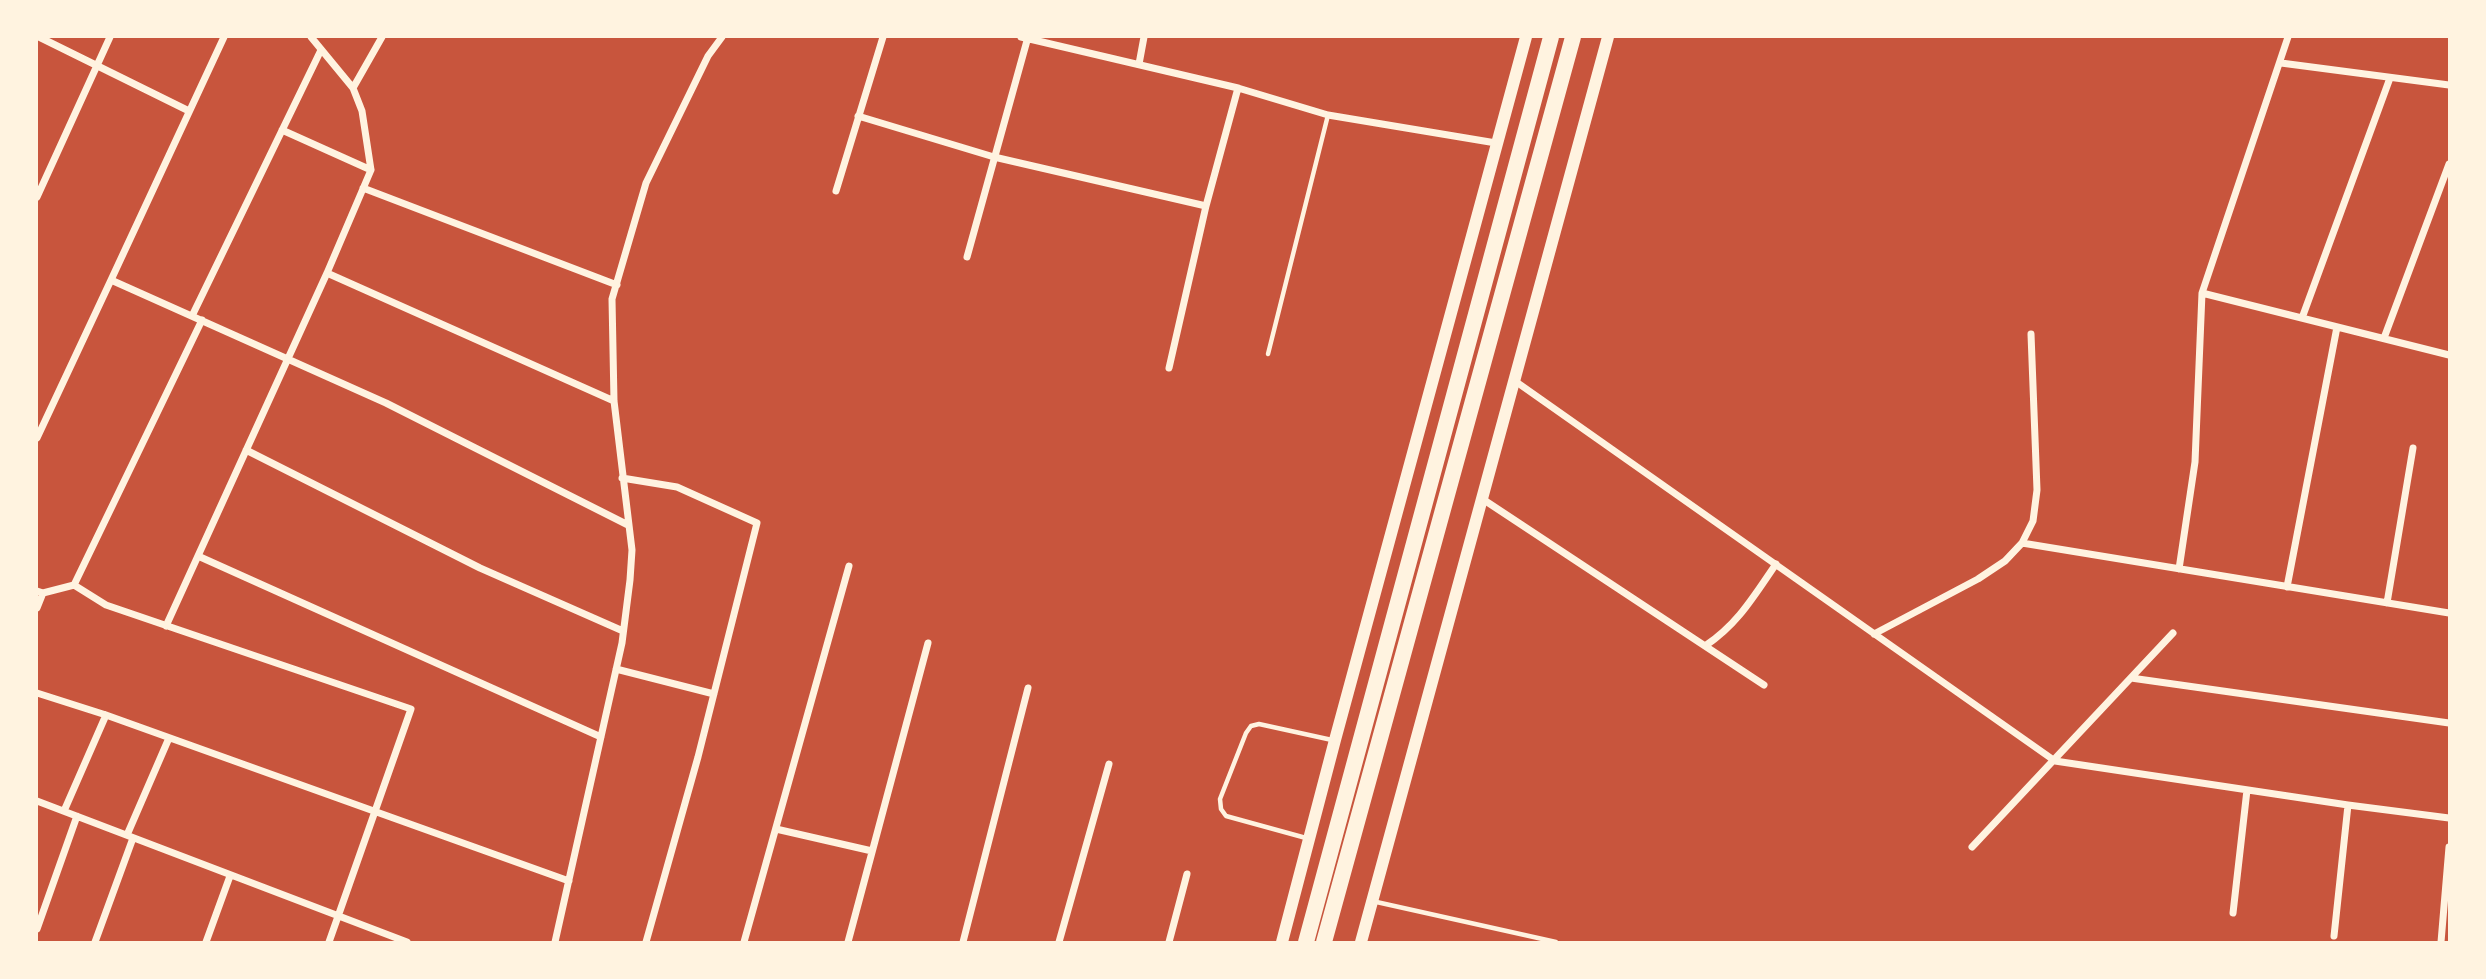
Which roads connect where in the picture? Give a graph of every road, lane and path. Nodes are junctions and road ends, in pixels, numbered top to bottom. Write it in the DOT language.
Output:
graph roads {
  1 [pos="39,37"];
  2 [pos="110,37"];
  3 [pos="224,37"];
  4 [pos="311,37"];
  5 [pos="382,37"];
  6 [pos="722,37"];
  7 [pos="883,37"];
  8 [pos="1025,37"];
  9 [pos="1144,37"];
  10 [pos="1526,37"];
  11 [pos="1551,37"];
  12 [pos="1573,37"];
  13 [pos="1608,37"];
  14 [pos="2288,37"];
  15 [pos="321,50"];
  16 [pos="2281,63"];
  17 [pos="1139,64"];
  18 [pos="98,66"];
  19 [pos="2390,78"];
  20 [pos="2449,85"];
  21 [pos="353,89"];
  22 [pos="1238,89"];
  23 [pos="190,111"];
  24 [pos="1328,115"];
  25 [pos="859,116"];
  26 [pos="282,130"];
  27 [pos="1496,143"];
  28 [pos="994,157"];
  29 [pos="2449,164"];
  30 [pos="371,170"];
  31 [pos="363,188"];
  32 [pos="835,191"];
  33 [pos="37,197"];
  34 [pos="1206,206"];
  35 [pos="967,257"];
  36 [pos="327,273"];
  37 [pos="111,280"];
  38 [pos="617,285"];
  39 [pos="2202,293"];
  40 [pos="192,316"];
  41 [pos="2302,318"];
  42 [pos="202,320"];
  43 [pos="2337,327"];
  44 [pos="2031,334"];
  45 [pos="2384,338"];
  46 [pos="1268,354"];
  47 [pos="2449,355"];
  48 [pos="288,359"];
  49 [pos="1169,368"];
  50 [pos="1515,381"];
  51 [pos="614,401"];
  52 [pos="37,438"];
  53 [pos="2413,447"];
  54 [pos="246,450"];
  55 [pos="622,478"];
  56 [pos="1481,498"];
  57 [pos="628,525"];
  58 [pos="2022,543"];
  59 [pos="198,556"];
  60 [pos="1776,564"];
  61 [pos="849,566"];
  62 [pos="2179,569"];
  63 [pos="74,585"];
  64 [pos="2287,587"];
  65 [pos="40,592"];
  66 [pos="2387,603"];
  67 [pos="37,608"];
  68 [pos="2449,613"];
  69 [pos="166,626"];
  70 [pos="624,631"];
  71 [pos="2173,633"];
  72 [pos="1874,634"];
  73 [pos="929,643"];
  74 [pos="1705,646"];
  75 [pos="616,669"];
  76 [pos="2131,678"];
  77 [pos="1764,685"];
  78 [pos="1028,688"];
  79 [pos="37,693"];
  80 [pos="713,694"];
  81 [pos="106,715"];
  82 [pos="2449,723"];
  83 [pos="601,737"];
  84 [pos="169,738"];
  85 [pos="1335,740"];
  86 [pos="2055,761"];
  87 [pos="1109,764"];
  88 [pos="2247,790"];
  89 [pos="37,801"];
  90 [pos="2347,805"];
  91 [pos="64,811"];
  92 [pos="376,812"];
  93 [pos="77,816"];
  94 [pos="2449,818"];
  95 [pos="776,829"];
  96 [pos="130,837"];
  97 [pos="1310,839"];
  98 [pos="1972,847"];
  99 [pos="2449,847"];
  100 [pos="872,851"];
  101 [pos="1187,874"];
  102 [pos="230,876"];
  103 [pos="569,881"];
  104 [pos="1372,901"];
  105 [pos="2233,913"];
  106 [pos="338,916"];
  107 [pos="37,929"];
  108 [pos="2334,936"];
  109 [pos="95,942"];
  110 [pos="206,942"];
  111 [pos="329,942"];
  112 [pos="407,942"];
  113 [pos="555,942"];
  114 [pos="646,942"];
  115 [pos="744,942"];
  116 [pos="848,942"];
  117 [pos="963,942"];
  118 [pos="1059,942"];
  119 [pos="1169,942"];
  120 [pos="1283,942"];
  121 [pos="1306,942"];
  122 [pos="1324,942"];
  123 [pos="1361,942"];
  124 [pos="1556,942"];
  125 [pos="2441,942"];
  1 -- 18 [label="street"];
  2 -- 18 [label="street"];
  3 -- 23 [label="street"];
  4 -- 15 [label="street"];
  5 -- 21 [label="street"];
  6 -- 38 [label="street"];
  7 -- 25 [label="street"];
  8 -- 17 [label="street"];
  8 -- 28 [label="street"];
  9 -- 17 [label="street"];
  10 -- 27 [label="street"];
  11 -- 121 [label="highway"];
  12 -- 122 [label="highway"];
  13 -- 50 [label="street"];
  14 -- 16 [label="street"];
  15 -- 21 [label="street"];
  15 -- 26 [label="street"];
  16 -- 19 [label="street"];
  16 -- 39 [label="street"];
  17 -- 22 [label="street"];
  18 -- 23 [label="street"];
  18 -- 33 [label="street"];
  19 -- 20 [label="street"];
  19 -- 41 [label="street"];
  21 -- 30 [label="street"];
  22 -- 24 [label="street"];
  22 -- 34 [label="street"];
  23 -- 37 [label="street"];
  24 -- 27 [label="street"];
  24 -- 46 [label="lane"];
  25 -- 28 [label="street"];
  25 -- 32 [label="street"];
  26 -- 30 [label="street"];
  26 -- 40 [label="street"];
  27 -- 85 [label="street"];
  28 -- 34 [label="street"];
  28 -- 35 [label="street"];
  29 -- 45 [label="street"];
  30 -- 31 [label="street"];
  31 -- 36 [label="street"];
  31 -- 38 [label="street"];
  34 -- 49 [label="street"];
  36 -- 48 [label="street"];
  36 -- 51 [label="street"];
  37 -- 40 [label="street"];
  37 -- 52 [label="street"];
  38 -- 51 [label="street"];
  39 -- 41 [label="street"];
  39 -- 62 [label="street"];
  40 -- 42 [label="street"];
  41 -- 43 [label="street"];
  42 -- 48 [label="street"];
  42 -- 63 [label="street"];
  43 -- 45 [label="street"];
  43 -- 64 [label="street"];
  44 -- 58 [label="street"];
  45 -- 47 [label="street"];
  48 -- 54 [label="street"];
  48 -- 57 [label="street"];
  50 -- 56 [label="street"];
  50 -- 60 [label="street"];
  51 -- 55 [label="street"];
  53 -- 66 [label="street"];
  54 -- 59 [label="street"];
  54 -- 70 [label="street"];
  55 -- 57 [label="street"];
  55 -- 80 [label="street"];
  56 -- 74 [label="street"];
  56 -- 104 [label="street"];
  57 -- 70 [label="street"];
  58 -- 62 [label="street"];
  58 -- 72 [label="street"];
  59 -- 69 [label="street"];
  59 -- 83 [label="street"];
  60 -- 72 [label="street"];
  60 -- 74 [label="street"];
  61 -- 95 [label="street"];
  62 -- 64 [label="street"];
  63 -- 65 [label="street"];
  63 -- 69 [label="street"];
  64 -- 66 [label="street"];
  65 -- 67 [label="street"];
  66 -- 68 [label="street"];
  69 -- 92 [label="street"];
  70 -- 75 [label="street"];
  71 -- 76 [label="street"];
  72 -- 86 [label="street"];
  73 -- 100 [label="street"];
  74 -- 77 [label="street"];
  75 -- 80 [label="street"];
  75 -- 83 [label="street"];
  76 -- 82 [label="street"];
  76 -- 86 [label="street"];
  78 -- 117 [label="street"];
  79 -- 81 [label="street"];
  80 -- 114 [label="street"];
  81 -- 84 [label="street"];
  81 -- 91 [label="street"];
  83 -- 103 [label="street"];
  84 -- 92 [label="street"];
  84 -- 96 [label="street"];
  85 -- 97 [label="street"];
  85 -- 97 [label="lane"];
  86 -- 88 [label="street"];
  86 -- 98 [label="street"];
  87 -- 118 [label="street"];
  88 -- 90 [label="street"];
  88 -- 105 [label="street"];
  89 -- 91 [label="street"];
  90 -- 94 [label="street"];
  90 -- 108 [label="street"];
  91 -- 93 [label="street"];
  92 -- 103 [label="street"];
  92 -- 106 [label="street"];
  93 -- 96 [label="street"];
  93 -- 107 [label="street"];
  95 -- 100 [label="street"];
  95 -- 115 [label="street"];
  96 -- 102 [label="street"];
  96 -- 109 [label="street"];
  97 -- 120 [label="street"];
  99 -- 125 [label="street"];
  100 -- 116 [label="street"];
  101 -- 119 [label="street"];
  102 -- 106 [label="street"];
  102 -- 110 [label="street"];
  103 -- 113 [label="street"];
  104 -- 123 [label="street"];
  104 -- 124 [label="lane"];
  106 -- 111 [label="street"];
  106 -- 112 [label="street"];
}
